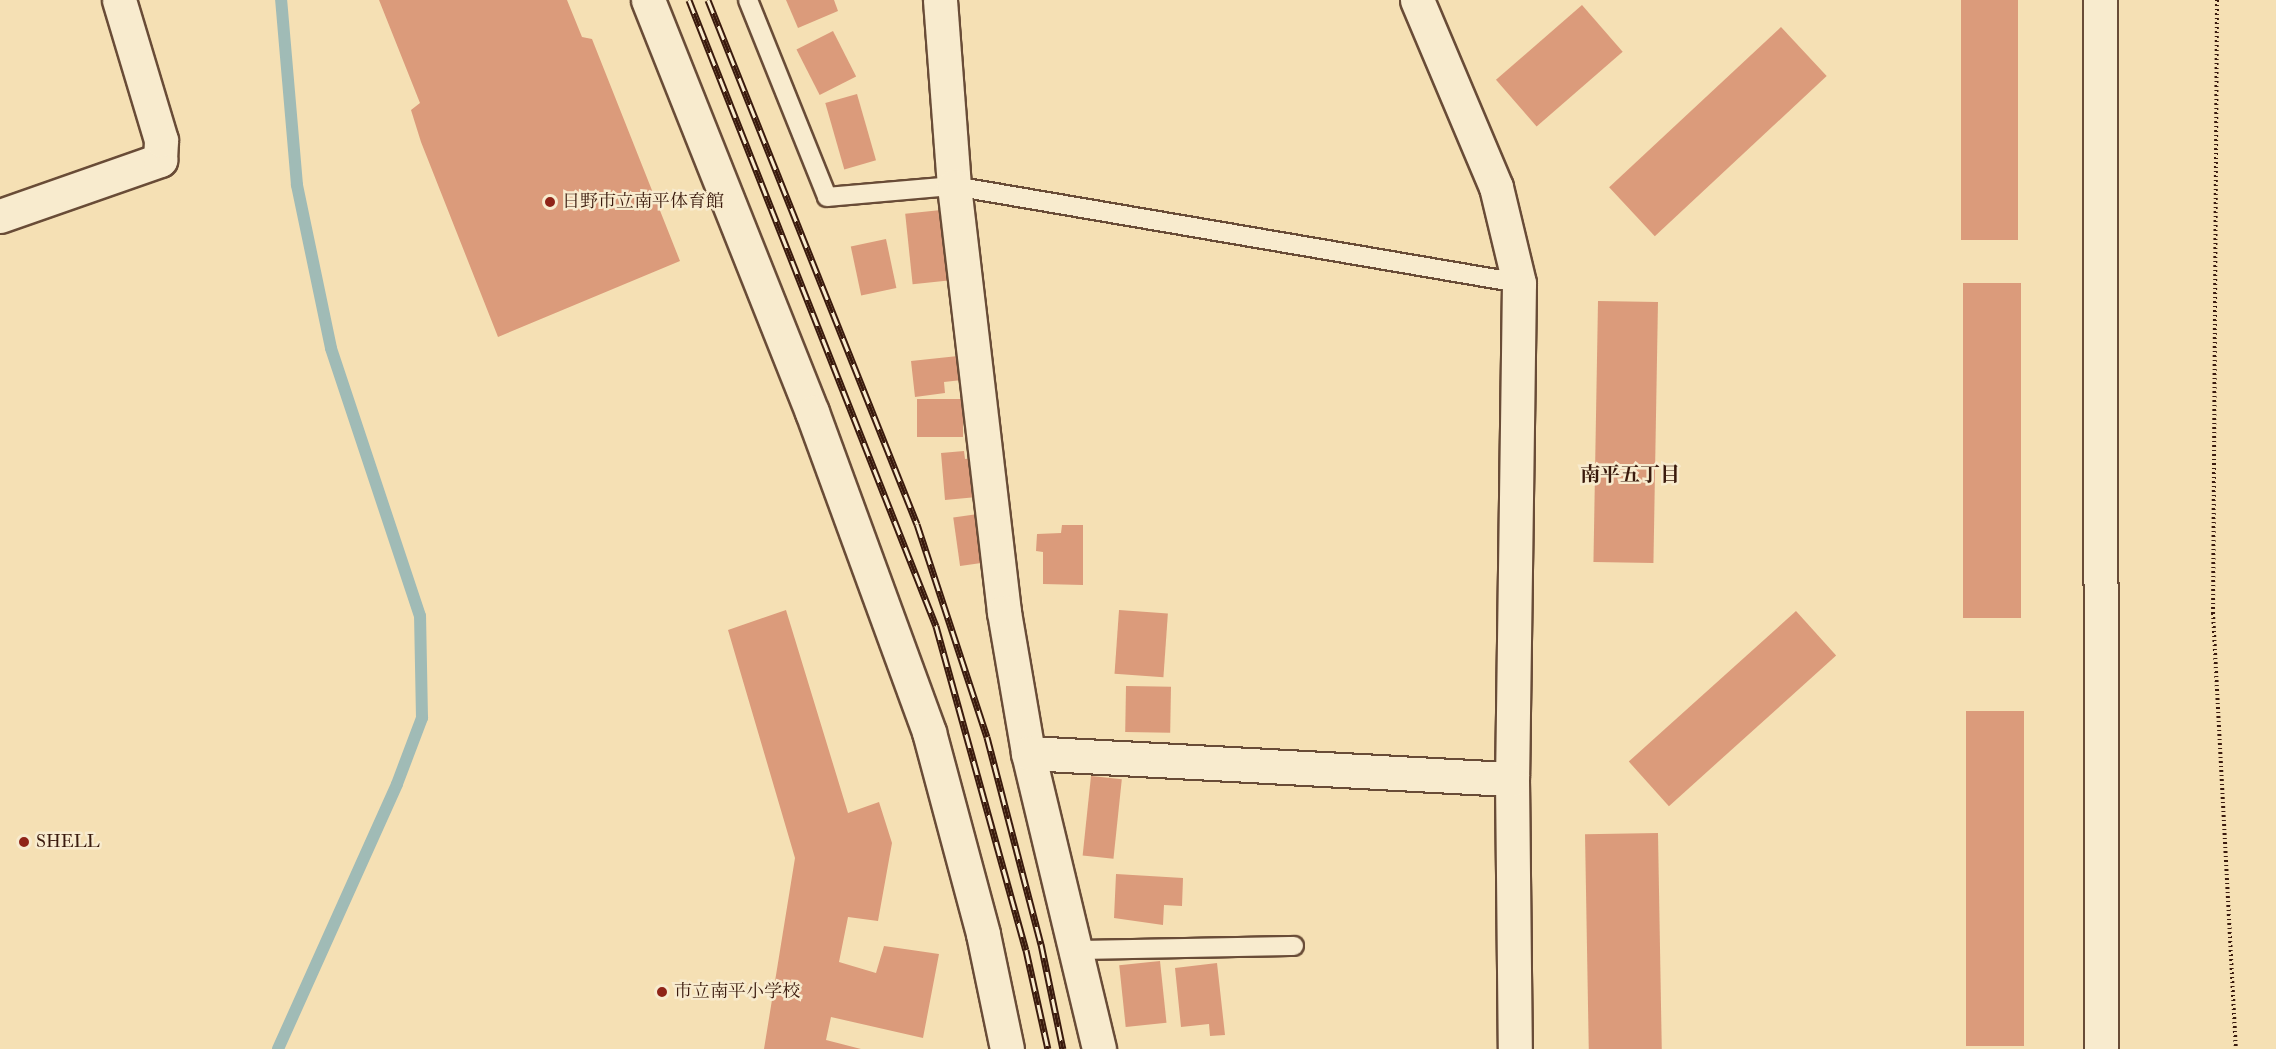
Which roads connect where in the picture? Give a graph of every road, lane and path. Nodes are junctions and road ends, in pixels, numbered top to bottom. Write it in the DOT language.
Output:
graph roads {
  1 [pos="119,0"];
  2 [pos="648,0"];
  3 [pos="748,0"];
  4 [pos="940,0"];
  5 [pos="1417,0"];
  6 [pos="2100,0"];
  7 [pos="2217,0"];
  8 [pos="954,186"];
  9 [pos="0,216"];
  10 [pos="1519,283"];
  11 [pos="1028,753"];
  12 [pos="1512,780"];
  13 [pos="1294,946"];
  14 [pos="1076,950"];
  15 [pos="1007,1049"];
  16 [pos="1099,1049"];
  17 [pos="1515,1049"];
  18 [pos="2101,1049"];
  19 [pos="2236,1049"];
  1 -- 9 [label="street"];
  2 -- 15 [label="street"];
  3 -- 8 [label="lane"];
  4 -- 8 [label="street"];
  5 -- 10 [label="street"];
  6 -- 18 [label="street"];
  7 -- 19 [label="path"];
  8 -- 10 [label="lane"];
  8 -- 11 [label="street"];
  10 -- 12 [label="street"];
  11 -- 12 [label="street"];
  11 -- 14 [label="street"];
  12 -- 17 [label="street"];
  13 -- 14 [label="lane"];
  14 -- 16 [label="street"];
}
